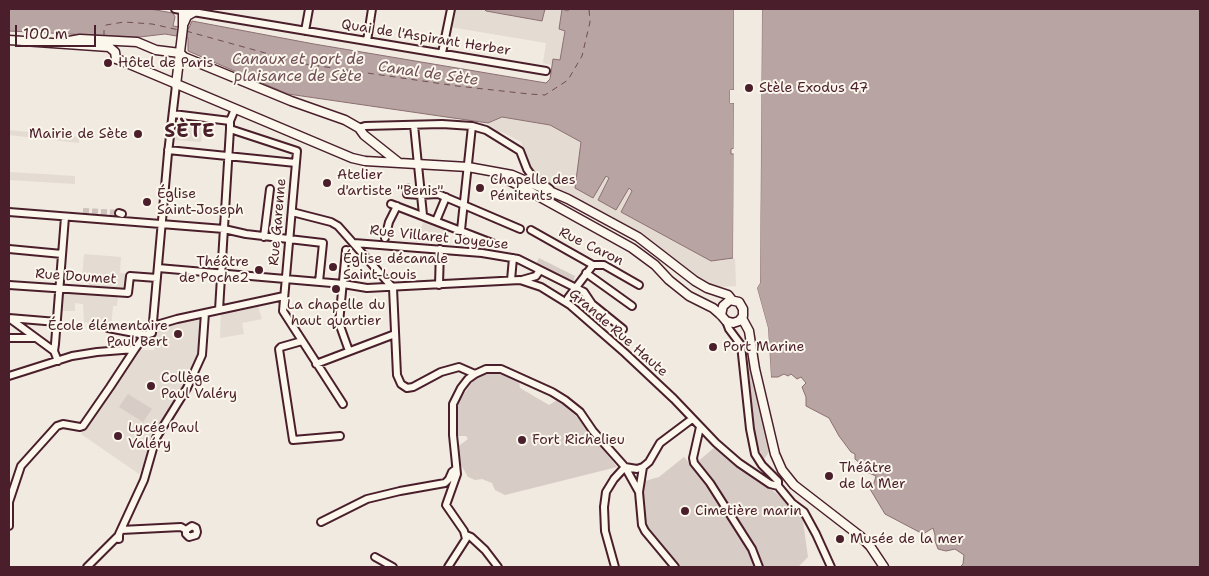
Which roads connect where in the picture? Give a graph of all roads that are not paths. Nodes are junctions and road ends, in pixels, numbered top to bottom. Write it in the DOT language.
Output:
graph roads {
  1 [pos="180,9"];
  2 [pos="309,9"];
  3 [pos="372,9"];
  4 [pos="451,9"];
  5 [pos="194,12"];
  6 [pos="183,27"];
  7 [pos="305,31"];
  8 [pos="9,40"];
  9 [pos="366,41"];
  10 [pos="63,43"];
  11 [pos="180,53"];
  12 [pos="442,54"];
  13 [pos="546,71"];
  14 [pos="176,84"];
  15 [pos="235,109"];
  16 [pos="173,114"];
  17 [pos="230,121"];
  18 [pos="414,125"];
  19 [pos="472,126"];
  20 [pos="230,129"];
  21 [pos="362,130"];
  22 [pos="168,150"];
  23 [pos="228,156"];
  24 [pos="388,159"];
  25 [pos="296,164"];
  26 [pos="418,164"];
  27 [pos="468,167"];
  28 [pos="507,176"];
  29 [pos="407,188"];
  30 [pos="270,189"];
  31 [pos="556,193"];
  32 [pos="420,195"];
  33 [pos="446,198"];
  34 [pos="464,204"];
  35 [pos="9,212"];
  36 [pos="292,212"];
  37 [pos="422,215"];
  38 [pos="9,217"];
  39 [pos="64,217"];
  40 [pos="436,221"];
  41 [pos="162,225"];
  42 [pos="224,229"];
  43 [pos="520,229"];
  44 [pos="461,230"];
  45 [pos="532,230"];
  46 [pos="264,237"];
  47 [pos="385,238"];
  48 [pos="290,240"];
  49 [pos="354,243"];
  50 [pos="492,243"];
  51 [pos="440,249"];
  52 [pos="9,250"];
  53 [pos="346,250"];
  54 [pos="62,254"];
  55 [pos="513,258"];
  56 [pos="592,264"];
  57 [pos="158,268"];
  58 [pos="540,270"];
  59 [pos="221,273"];
  60 [pos="586,273"];
  61 [pos="157,278"];
  62 [pos="286,279"];
  63 [pos="511,280"];
  64 [pos="520,280"];
  65 [pos="319,282"];
  66 [pos="343,284"];
  67 [pos="9,285"];
  68 [pos="439,285"];
  69 [pos="639,286"];
  70 [pos="59,288"];
  71 [pos="393,288"];
  72 [pos="576,288"];
  73 [pos="284,296"];
  74 [pos="568,298"];
  75 [pos="732,300"];
  76 [pos="632,306"];
  77 [pos="219,310"];
  78 [pos="205,313"];
  79 [pos="9,318"];
  80 [pos="742,318"];
  81 [pos="729,320"];
  82 [pos="57,322"];
  83 [pos="108,328"];
  84 [pos="623,329"];
  85 [pos="150,331"];
  86 [pos="395,334"];
  87 [pos="9,338"];
  88 [pos="35,338"];
  89 [pos="302,341"];
  90 [pos="750,343"];
  91 [pos="135,349"];
  92 [pos="54,351"];
  93 [pos="349,351"];
  94 [pos="58,361"];
  95 [pos="316,364"];
  96 [pos="475,374"];
  97 [pos="9,376"];
  98 [pos="344,404"];
  99 [pos="692,419"];
  100 [pos="700,427"];
  101 [pos="340,436"];
  102 [pos="625,467"];
  103 [pos="643,467"];
  104 [pos="456,469"];
  105 [pos="778,486"];
  106 [pos="639,492"];
  107 [pos="10,495"];
  108 [pos="320,522"];
  109 [pos="9,526"];
  110 [pos="186,530"];
  111 [pos="120,534"];
  112 [pos="466,535"];
  113 [pos="375,557"];
  114 [pos="86,567"];
  115 [pos="393,567"];
  116 [pos="448,567"];
  117 [pos="498,567"];
  118 [pos="615,567"];
  119 [pos="676,567"];
  120 [pos="759,567"];
  121 [pos="831,567"];
  122 [pos="884,567"];
  1 -- 5 [label="street, Quai de l'Aspirant Herber"];
  1 -- 6 [label="main road"];
  2 -- 7 [label="street"];
  3 -- 9 [label="street"];
  4 -- 12 [label="street"];
  5 -- 6 [label="main road"];
  5 -- 7 [label="street, Quai de l'Aspirant Herber"];
  6 -- 11 [label="main road"];
  7 -- 9 [label="street, Quai de l'Aspirant Herber"];
  8 -- 10 [label="main road"];
  9 -- 12 [label="street, Quai de l'Aspirant Herber"];
  10 -- 11 [label="main road"];
  10 -- 14 [label="main road"];
  11 -- 14 [label="main road"];
  11 -- 21 [label="main road"];
  12 -- 13 [label="street, Quai de l'Aspirant Herber"];
  14 -- 15 [label="main road"];
  14 -- 16 [label="street"];
  15 -- 17 [label="street"];
  15 -- 24 [label="main road"];
  16 -- 17 [label="street"];
  16 -- 22 [label="street"];
  17 -- 20 [label="street"];
  18 -- 19 [label="street"];
  18 -- 21 [label="street"];
  18 -- 26 [label="street"];
  19 -- 27 [label="street"];
  19 -- 31 [label="street"];
  20 -- 23 [label="street"];
  20 -- 25 [label="street, Rue Garenne"];
  21 -- 24 [label="main road"];
  22 -- 23 [label="street"];
  22 -- 41 [label="street"];
  23 -- 25 [label="street"];
  23 -- 42 [label="street"];
  24 -- 26 [label="main road"];
  25 -- 36 [label="street, Rue Garenne"];
  26 -- 27 [label="main road"];
  26 -- 32 [label="street"];
  27 -- 28 [label="main road"];
  27 -- 34 [label="street"];
  28 -- 31 [label="main road"];
  28 -- 81 [label="main road"];
  29 -- 32 [label="street"];
  30 -- 46 [label="street"];
  31 -- 75 [label="main road"];
  32 -- 33 [label="street"];
  32 -- 37 [label="street"];
  33 -- 34 [label="street"];
  33 -- 40 [label="street"];
  34 -- 43 [label="street"];
  34 -- 44 [label="street"];
  35 -- 38 [label="street"];
  35 -- 39 [label="street"];
  36 -- 48 [label="street, Rue Garenne"];
  36 -- 49 [label="street"];
  37 -- 40 [label="street"];
  37 -- 47 [label="street"];
  39 -- 41 [label="street"];
  39 -- 54 [label="street"];
  40 -- 44 [label="street"];
  41 -- 42 [label="street"];
  41 -- 57 [label="street"];
  42 -- 46 [label="street"];
  42 -- 59 [label="street"];
  44 -- 50 [label="street"];
  45 -- 56 [label="street, Rue Caron"];
  46 -- 48 [label="street"];
  48 -- 62 [label="street, Rue Garenne"];
  48 -- 65 [label="street"];
  49 -- 51 [label="street, Rue Villaret Joyeuse"];
  49 -- 71 [label="street"];
  51 -- 55 [label="street, Rue Villaret Joyeuse"];
  51 -- 68 [label="street"];
  52 -- 54 [label="street"];
  53 -- 66 [label="street"];
  54 -- 70 [label="street"];
  55 -- 58 [label="street, Rue Villaret Joyeuse"];
  55 -- 63 [label="street"];
  56 -- 60 [label="street"];
  56 -- 69 [label="street, Rue Caron"];
  57 -- 59 [label="street, Grande Rue Haute"];
  57 -- 61 [label="street"];
  58 -- 64 [label="street"];
  58 -- 72 [label="street, Rue Villaret Joyeuse"];
  59 -- 62 [label="street, Grande Rue Haute"];
  59 -- 77 [label="street"];
  60 -- 72 [label="street"];
  60 -- 76 [label="street"];
  61 -- 70 [label="street, Rue Doumet"];
  61 -- 85 [label="street"];
  62 -- 65 [label="street, Grande Rue Haute"];
  62 -- 73 [label="street, Rue Garenne"];
  63 -- 64 [label="street, Grande Rue Haute"];
  63 -- 68 [label="street, Grande Rue Haute"];
  64 -- 99 [label="street, Grande Rue Haute"];
  65 -- 66 [label="street, Grande Rue Haute"];
  66 -- 71 [label="street, Grande Rue Haute"];
  66 -- 93 [label="street"];
  67 -- 70 [label="street, Rue Doumet"];
  68 -- 71 [label="street, Grande Rue Haute"];
  70 -- 82 [label="street"];
  71 -- 86 [label="street"];
  72 -- 74 [label="street"];
  72 -- 84 [label="street, Rue Villaret Joyeuse"];
  73 -- 77 [label="street"];
  73 -- 89 [label="street, Rue Garenne"];
  75 -- 80 [label="main road"];
  75 -- 81 [label="main road"];
  77 -- 78 [label="street"];
  78 -- 85 [label="street"];
  78 -- 111 [label="street"];
  79 -- 82 [label="street"];
  79 -- 88 [label="street"];
  80 -- 81 [label="main road"];
  80 -- 90 [label="main road"];
  81 -- 90 [label="main road"];
  81 -- 105 [label="street"];
  82 -- 92 [label="street"];
  83 -- 85 [label="street"];
  85 -- 91 [label="street"];
  86 -- 93 [label="street"];
  86 -- 96 [label="street"];
  87 -- 88 [label="street"];
  88 -- 92 [label="street"];
  89 -- 95 [label="street, Rue Garenne"];
  89 -- 101 [label="street"];
  90 -- 122 [label="main road"];
  91 -- 94 [label="street"];
  91 -- 107 [label="street"];
  92 -- 94 [label="street"];
  93 -- 95 [label="street"];
  94 -- 97 [label="street"];
  95 -- 98 [label="street, Rue Garenne"];
  96 -- 102 [label="street"];
  96 -- 104 [label="street"];
  99 -- 100 [label="street, Grande Rue Haute"];
  99 -- 103 [label="street"];
  100 -- 105 [label="street, Grande Rue Haute"];
  100 -- 120 [label="street"];
  102 -- 103 [label="street"];
  102 -- 106 [label="street"];
  102 -- 118 [label="street"];
  103 -- 106 [label="street"];
  104 -- 108 [label="street"];
  104 -- 112 [label="street"];
  105 -- 121 [label="street"];
  106 -- 119 [label="street"];
  107 -- 109 [label="street"];
  110 -- 111 [label="street"];
  111 -- 114 [label="street"];
  112 -- 116 [label="street"];
  112 -- 117 [label="street"];
  113 -- 115 [label="street"];
}
